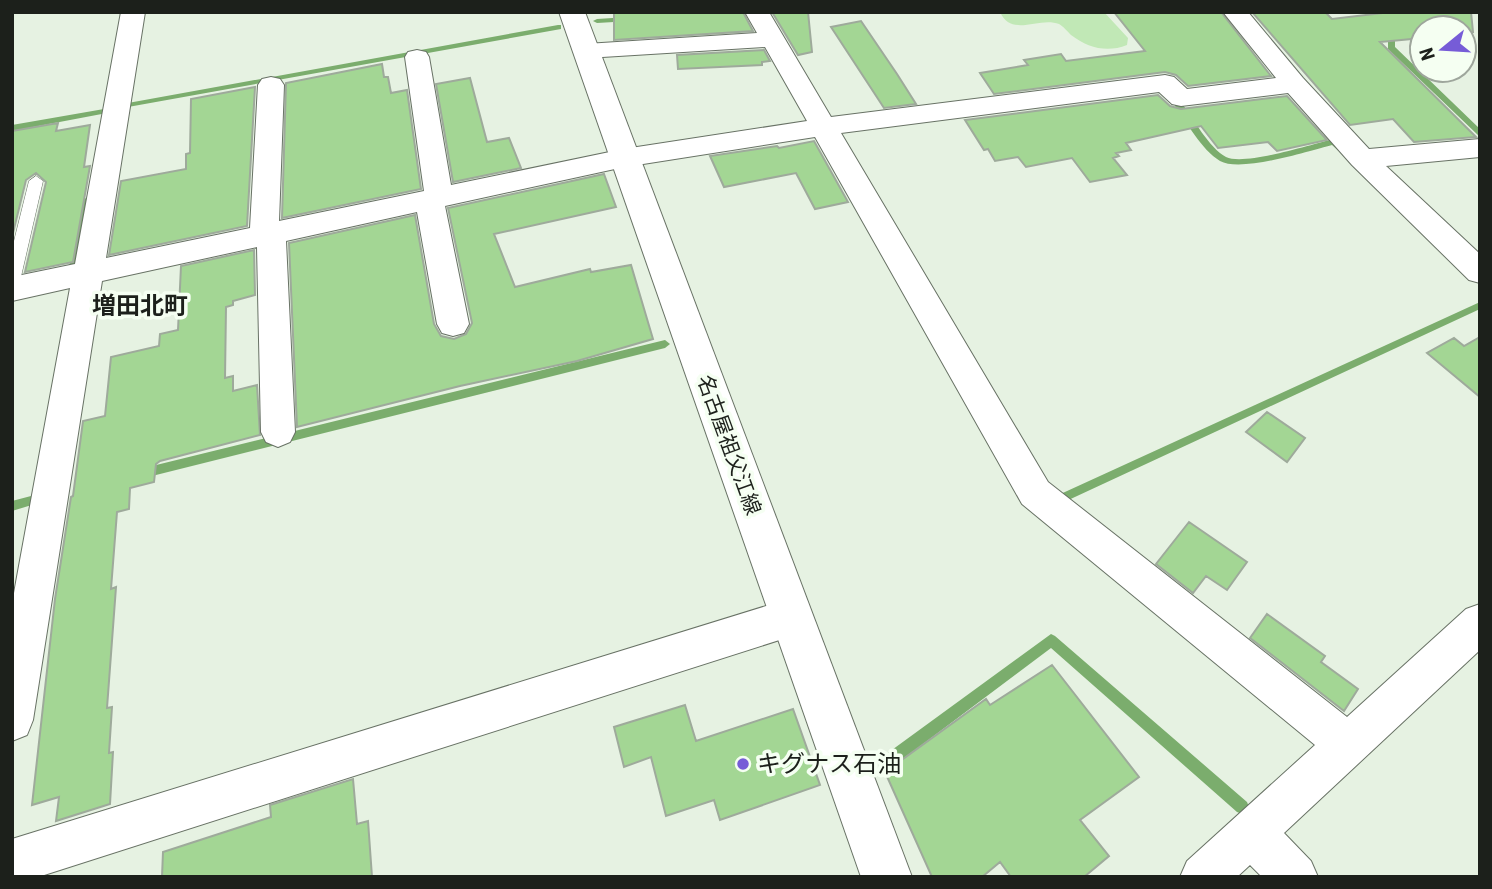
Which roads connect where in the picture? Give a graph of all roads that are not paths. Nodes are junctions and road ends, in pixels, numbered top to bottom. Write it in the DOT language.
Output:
graph roads {
  1 [pos="133,12"];
  2 [pos="572,12"];
  3 [pos="757,12"];
  4 [pos="1235,12"];
  5 [pos="773,40"];
  6 [pos="586,51"];
  7 [pos="417,57"];
  8 [pos="1294,84"];
  9 [pos="271,85"];
  10 [pos="822,127"];
  11 [pos="1480,148"];
  12 [pos="624,158"];
  13 [pos="1362,159"];
  14 [pos="36,181"];
  15 [pos="434,199"];
  16 [pos="268,234"];
  17 [pos="1480,272"];
  18 [pos="87,273"];
  19 [pos="12,282"];
  20 [pos="12,289"];
  21 [pos="453,324"];
  22 [pos="278,432"];
  23 [pos="792,617"];
  24 [pos="1480,623"];
  25 [pos="12,720"];
  26 [pos="1347,744"];
  27 [pos="1251,833"];
  28 [pos="12,862"];
  29 [pos="887,877"];
  30 [pos="1203,877"];
  31 [pos="1295,877"];
  1 -- 18 [label="street"];
  2 -- 6 [label="main road, 名古屋祖父江線"];
  3 -- 5 [label="street"];
  4 -- 8 [label="street"];
  5 -- 6 [label="street"];
  5 -- 10 [label="street"];
  6 -- 12 [label="main road, 名古屋祖父江線"];
  7 -- 15 [label="street"];
  8 -- 10 [label="street"];
  8 -- 13 [label="street"];
  9 -- 16 [label="street"];
  10 -- 12 [label="street"];
  10 -- 26 [label="street"];
  11 -- 13 [label="street"];
  12 -- 15 [label="street"];
  12 -- 23 [label="main road, 名古屋祖父江線"];
  13 -- 17 [label="street"];
  14 -- 19 [label="lane"];
  15 -- 16 [label="street"];
  15 -- 21 [label="street"];
  16 -- 18 [label="street"];
  16 -- 22 [label="street"];
  18 -- 20 [label="street"];
  18 -- 25 [label="street"];
  23 -- 28 [label="street"];
  23 -- 29 [label="main road, 名古屋祖父江線"];
  24 -- 26 [label="street"];
  26 -- 27 [label="street"];
  27 -- 30 [label="street"];
  27 -- 31 [label="street"];
}
